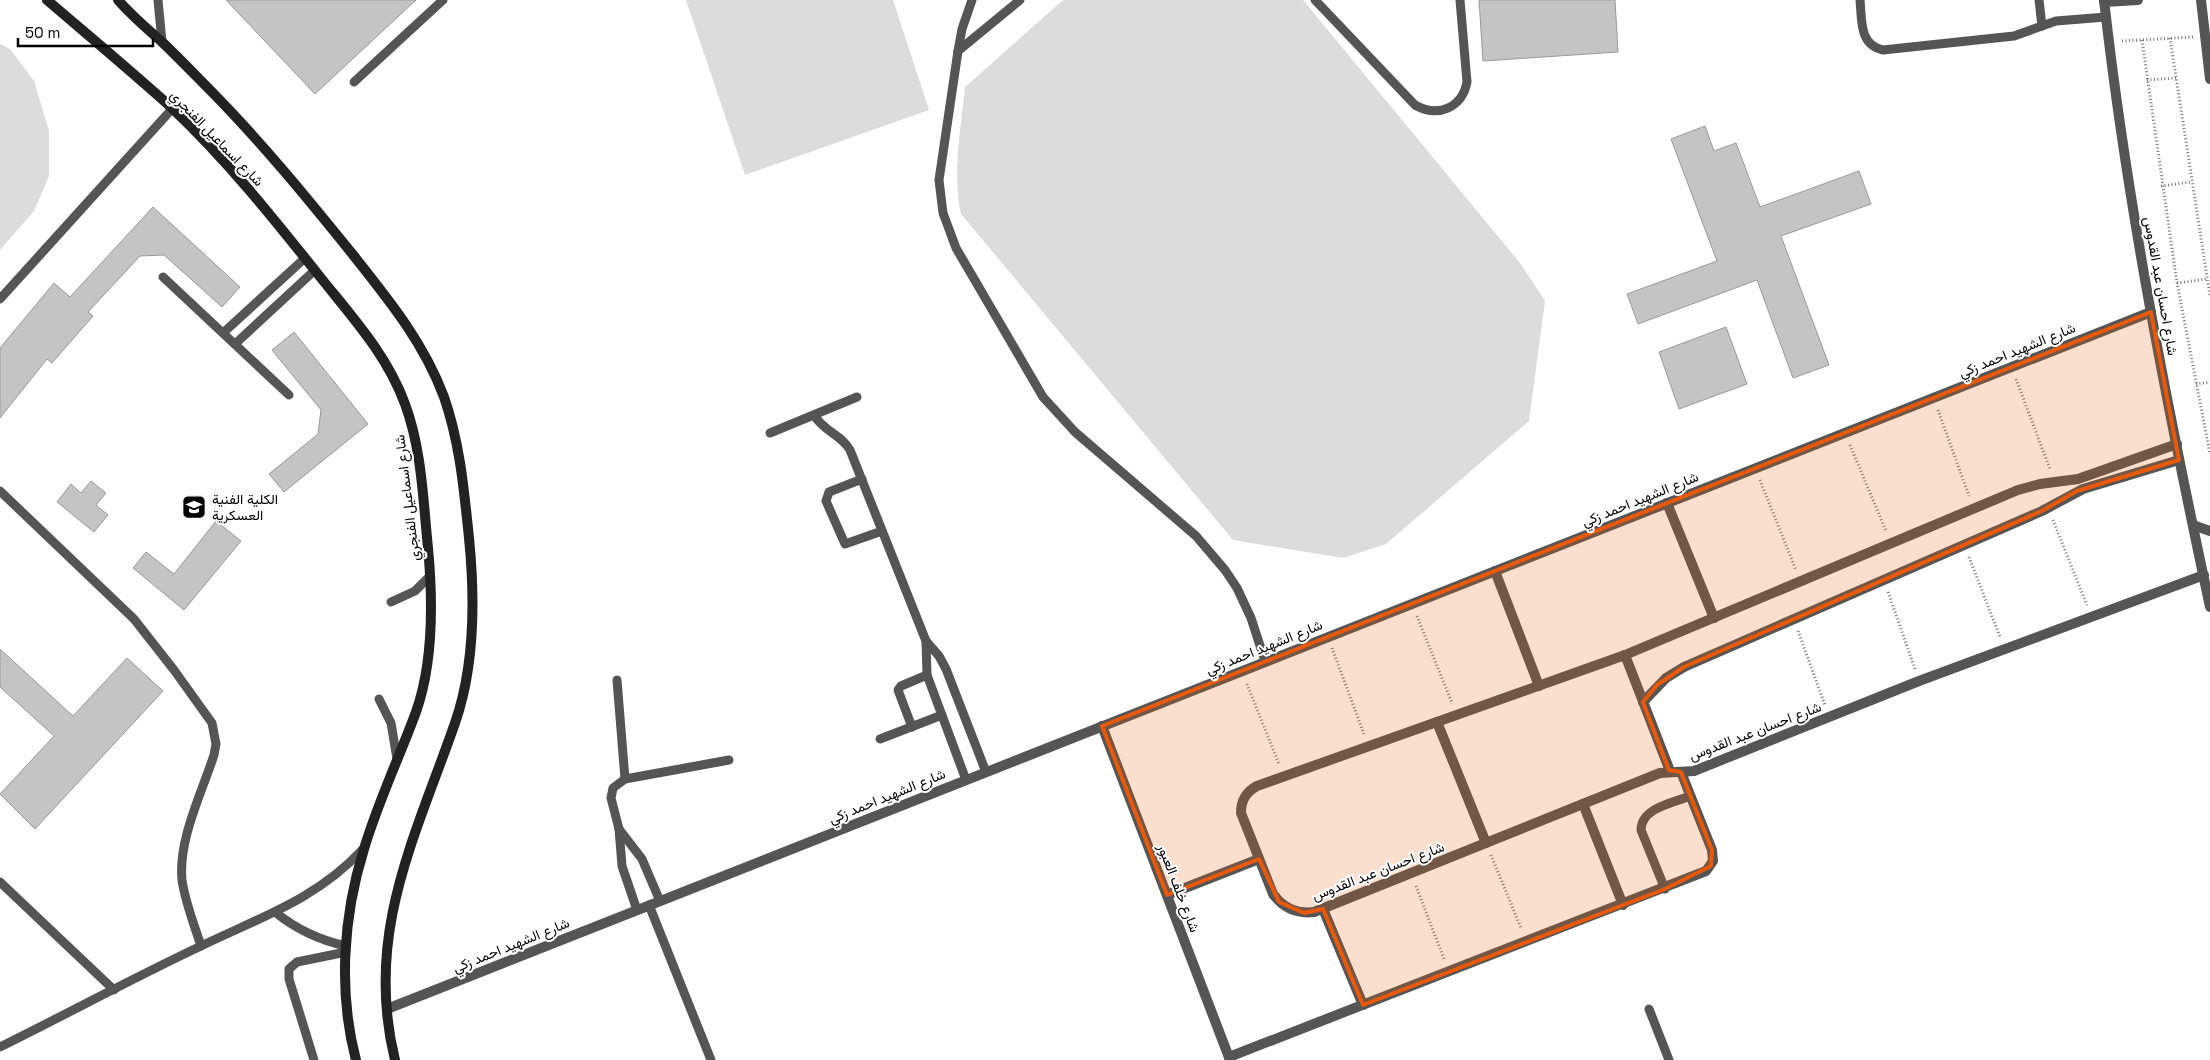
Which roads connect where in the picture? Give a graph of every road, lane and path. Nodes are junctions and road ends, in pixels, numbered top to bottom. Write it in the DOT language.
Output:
graph roads {
  1 [pos="47,0"];
  2 [pos="109,0"];
  3 [pos="118,0"];
  4 [pos="158,0"];
  5 [pos="972,0"];
  6 [pos="1020,0"];
  7 [pos="1315,0"];
  8 [pos="1460,0"];
  9 [pos="1860,0"];
  10 [pos="2039,0"];
  11 [pos="2138,0"];
  12 [pos="2201,0"];
  13 [pos="439,1"];
  14 [pos="2104,1"];
  15 [pos="129,13"];
  16 [pos="2106,17"];
  17 [pos="2042,26"];
  18 [pos="2205,37"];
  19 [pos="2170,38"];
  20 [pos="2142,40"];
  21 [pos="162,42"];
  22 [pos="2109,42"];
  23 [pos="958,51"];
  24 [pos="2176,78"];
  25 [pos="2210,78"];
  26 [pos="2147,80"];
  27 [pos="354,82"];
  28 [pos="172,109"];
  29 [pos="2191,182"];
  30 [pos="2161,186"];
  31 [pos="305,258"];
  32 [pos="315,270"];
  33 [pos="163,277"];
  34 [pos="2207,279"];
  35 [pos="2177,283"];
  36 [pos="2210,296"];
  37 [pos="0,299"];
  38 [pos="2151,312"];
  39 [pos="223,333"];
  40 [pos="235,344"];
  41 [pos="2012,367"];
  42 [pos="2210,382"];
  43 [pos="2196,384"];
  44 [pos="289,395"];
  45 [pos="857,397"];
  46 [pos="1934,398"];
  47 [pos="814,415"];
  48 [pos="1845,432"];
  49 [pos="770,433"];
  50 [pos="2176,444"];
  51 [pos="2210,454"];
  52 [pos="2179,460"];
  53 [pos="1755,468"];
  54 [pos="862,479"];
  55 [pos="2055,482"];
  56 [pos="0,491"];
  57 [pos="1667,503"];
  58 [pos="2048,508"];
  59 [pos="1973,509"];
  60 [pos="2193,525"];
  61 [pos="882,531"];
  62 [pos="2210,531"];
  63 [pos="1891,544"];
  64 [pos="1964,544"];
  65 [pos="1494,571"];
  66 [pos="2204,575"];
  67 [pos="430,576"];
  68 [pos="1884,579"];
  69 [pos="1801,582"];
  70 [pos="391,602"];
  71 [pos="1412,604"];
  72 [pos="2210,607"];
  73 [pos="2092,616"];
  74 [pos="1714,618"];
  75 [pos="1794,619"];
  76 [pos="1328,637"];
  77 [pos="926,641"];
  78 [pos="2004,649"];
  79 [pos="1625,656"];
  80 [pos="1265,660"];
  81 [pos="1242,671"];
  82 [pos="927,675"];
  83 [pos="617,680"];
  84 [pos="1919,681"];
  85 [pos="1539,686"];
  86 [pos="379,699"];
  87 [pos="1643,702"];
  88 [pos="942,715"];
  89 [pos="1457,715"];
  90 [pos="1829,717"];
  91 [pos="1437,722"];
  92 [pos="1102,726"];
  93 [pos="912,727"];
  94 [pos="880,739"];
  95 [pos="1369,746"];
  96 [pos="397,759"];
  97 [pos="730,760"];
  98 [pos="1670,771"];
  99 [pos="986,772"];
  100 [pos="1682,772"];
  101 [pos="1283,776"];
  102 [pos="625,778"];
  103 [pos="966,780"];
  104 [pos="1690,796"];
  105 [pos="1583,804"];
  106 [pos="619,828"];
  107 [pos="1486,843"];
  108 [pos="363,850"];
  109 [pos="1259,859"];
  110 [pos="1412,874"];
  111 [pos="0,882"];
  112 [pos="1665,889"];
  113 [pos="1167,895"];
  114 [pos="660,901"];
  115 [pos="649,905"];
  116 [pos="1623,905"];
  117 [pos="1323,909"];
  118 [pos="637,910"];
  119 [pos="275,912"];
  120 [pos="1526,942"];
  121 [pos="201,946"];
  122 [pos="346,949"];
  123 [pos="1449,972"];
  124 [pos="114,990"];
  125 [pos="1363,1006"];
  126 [pos="387,1009"];
  127 [pos="1649,1009"];
  128 [pos="0,1047"];
  129 [pos="1230,1058"];
  130 [pos="314,1060"];
  131 [pos="356,1060"];
  132 [pos="395,1060"];
  133 [pos="711,1060"];
  134 [pos="1669,1060"];
  1 -- 28 [label="main road, شارع اسماعيل الفنجري"];
  2 -- 15 [label="main road"];
  3 -- 15 [label="main road, شارع اسماعيل الفنجري"];
  4 -- 21 [label="lane"];
  5 -- 23 [label="lane"];
  6 -- 23 [label="lane"];
  7 -- 8 [label="lane"];
  9 -- 17 [label="lane"];
  10 -- 17 [label="lane"];
  11 -- 14 [label="street"];
  12 -- 18 [label="street"];
  13 -- 27 [label="lane"];
  14 -- 16 [label="street, شارع احسان عبد القدوس"];
  15 -- 21 [label="main road, شارع اسماعيل الفنجري"];
  16 -- 17 [label="lane"];
  16 -- 22 [label="street, شارع احسان عبد القدوس"];
  18 -- 19 [label="path"];
  18 -- 25 [label="street"];
  19 -- 20 [label="path"];
  19 -- 24 [label="path"];
  20 -- 22 [label="path"];
  20 -- 26 [label="path"];
  21 -- 126 [label="main road, شارع اسماعيل الفنجري"];
  22 -- 38 [label="street, شارع احسان عبد القدوس"];
  23 -- 80 [label="lane"];
  24 -- 26 [label="path"];
  24 -- 29 [label="path"];
  26 -- 30 [label="path"];
  28 -- 31 [label="main road, شارع اسماعيل الفنجري"];
  28 -- 37 [label="lane"];
  29 -- 30 [label="path"];
  29 -- 34 [label="path"];
  30 -- 35 [label="path"];
  31 -- 32 [label="main road, شارع اسماعيل الفنجري"];
  31 -- 39 [label="lane"];
  32 -- 40 [label="lane"];
  32 -- 67 [label="main road, شارع اسماعيل الفنجري"];
  33 -- 39 [label="lane"];
  34 -- 35 [label="path"];
  34 -- 36 [label="path"];
  35 -- 43 [label="path"];
  38 -- 41 [label="street, شارع الشهيد احمد زكي"];
  38 -- 50 [label="street, شارع احسان عبد القدوس"];
  39 -- 40 [label="lane"];
  40 -- 44 [label="lane"];
  41 -- 46 [label="street, شارع الشهيد احمد زكي"];
  41 -- 55 [label="path"];
  42 -- 43 [label="path"];
  43 -- 51 [label="path"];
  45 -- 47 [label="lane"];
  46 -- 48 [label="street, شارع الشهيد احمد زكي"];
  46 -- 59 [label="path"];
  47 -- 49 [label="lane"];
  47 -- 54 [label="lane"];
  48 -- 53 [label="street, شارع الشهيد احمد زكي"];
  48 -- 63 [label="path"];
  50 -- 52 [label="street, شارع احسان عبد القدوس"];
  50 -- 55 [label="street, شارع احسان عبد القدوس"];
  52 -- 58 [label="street"];
  52 -- 60 [label="street, شارع احسان عبد القدوس"];
  53 -- 57 [label="street, شارع الشهيد احمد زكي"];
  53 -- 69 [label="path"];
  54 -- 61 [label="lane"];
  54 -- 61 [label="lane"];
  55 -- 59 [label="street, شارع احسان عبد القدوس"];
  56 -- 121 [label="lane"];
  57 -- 65 [label="street, شارع الشهيد احمد زكي"];
  57 -- 74 [label="street"];
  58 -- 64 [label="street"];
  58 -- 73 [label="path"];
  59 -- 63 [label="street, شارع احسان عبد القدوس"];
  60 -- 62 [label="street"];
  60 -- 66 [label="street, شارع احسان عبد القدوس"];
  61 -- 77 [label="lane"];
  63 -- 69 [label="street, شارع احسان عبد القدوس"];
  64 -- 68 [label="street"];
  64 -- 78 [label="path"];
  65 -- 71 [label="street, شارع الشهيد احمد زكي"];
  65 -- 85 [label="street"];
  66 -- 72 [label="street, شارع احسان عبد القدوس"];
  66 -- 73 [label="street, شارع احسان عبد القدوس"];
  67 -- 70 [label="lane"];
  67 -- 96 [label="main road, شارع اسماعيل الفنجري"];
  68 -- 75 [label="street"];
  68 -- 84 [label="path"];
  69 -- 74 [label="street, شارع احسان عبد القدوس"];
  71 -- 76 [label="street, شارع الشهيد احمد زكي"];
  71 -- 89 [label="path"];
  73 -- 78 [label="street, شارع احسان عبد القدوس"];
  74 -- 79 [label="street, شارع احسان عبد القدوس"];
  75 -- 87 [label="street"];
  75 -- 90 [label="path"];
  76 -- 80 [label="street, شارع الشهيد احمد زكي"];
  76 -- 95 [label="path"];
  77 -- 82 [label="lane"];
  77 -- 99 [label="lane"];
  78 -- 84 [label="street, شارع احسان عبد القدوس"];
  79 -- 85 [label="street, شارع احسان عبد القدوس"];
  79 -- 87 [label="street"];
  80 -- 81 [label="street, شارع الشهيد احمد زكي"];
  81 -- 92 [label="street, شارع الشهيد احمد زكي"];
  81 -- 101 [label="path"];
  82 -- 88 [label="lane"];
  82 -- 93 [label="lane"];
  83 -- 102 [label="lane"];
  84 -- 90 [label="street, شارع احسان عبد القدوس"];
  85 -- 89 [label="street, شارع احسان عبد القدوس"];
  86 -- 96 [label="lane"];
  87 -- 98 [label="street"];
  88 -- 93 [label="lane"];
  88 -- 103 [label="lane"];
  89 -- 91 [label="street, شارع احسان عبد القدوس"];
  90 -- 100 [label="street, شارع احسان عبد القدوس"];
  91 -- 95 [label="street, شارع احسان عبد القدوس"];
  91 -- 107 [label="street"];
  92 -- 99 [label="street, شارع الشهيد احمد زكي"];
  92 -- 113 [label="street, شارع خلف العبور"];
  93 -- 94 [label="lane"];
  95 -- 101 [label="street, شارع احسان عبد القدوس"];
  96 -- 108 [label="main road, شارع اسماعيل الفنجري"];
  97 -- 102 [label="lane"];
  98 -- 100 [label="street, شارع احسان عبد القدوس"];
  98 -- 105 [label="street, شارع احسان عبد القدوس"];
  99 -- 103 [label="street, شارع الشهيد احمد زكي"];
  100 -- 104 [label="street"];
  101 -- 109 [label="street, شارع احسان عبد القدوس"];
  102 -- 106 [label="lane"];
  103 -- 114 [label="street, شارع الشهيد احمد زكي"];
  104 -- 112 [label="street"];
  104 -- 112 [label="lane"];
  105 -- 107 [label="street, شارع احسان عبد القدوس"];
  105 -- 116 [label="street"];
  106 -- 114 [label="lane"];
  106 -- 118 [label="lane"];
  107 -- 110 [label="street, شارع احسان عبد القدوس"];
  107 -- 120 [label="path"];
  108 -- 119 [label="lane"];
  108 -- 122 [label="main road, شارع اسماعيل الفنجري"];
  109 -- 113 [label="street"];
  109 -- 117 [label="street, شارع احسان عبد القدوس"];
  110 -- 117 [label="street, شارع احسان عبد القدوس"];
  110 -- 123 [label="path"];
  111 -- 124 [label="lane"];
  112 -- 116 [label="street"];
  113 -- 129 [label="street, شارع خلف العبور"];
  114 -- 115 [label="street, شارع الشهيد احمد زكي"];
  115 -- 118 [label="street, شارع الشهيد احمد زكي"];
  115 -- 133 [label="lane"];
  116 -- 120 [label="street"];
  117 -- 125 [label="street"];
  118 -- 126 [label="street, شارع الشهيد احمد زكي"];
  119 -- 121 [label="lane"];
  119 -- 122 [label="lane"];
  120 -- 123 [label="street"];
  121 -- 124 [label="lane"];
  122 -- 130 [label="lane"];
  122 -- 131 [label="main road, شارع اسماعيل الفنجري"];
  123 -- 125 [label="street"];
  124 -- 128 [label="lane"];
  125 -- 129 [label="street"];
  126 -- 132 [label="main road, شارع اسماعيل الفنجري"];
  127 -- 134 [label="lane"];
}
